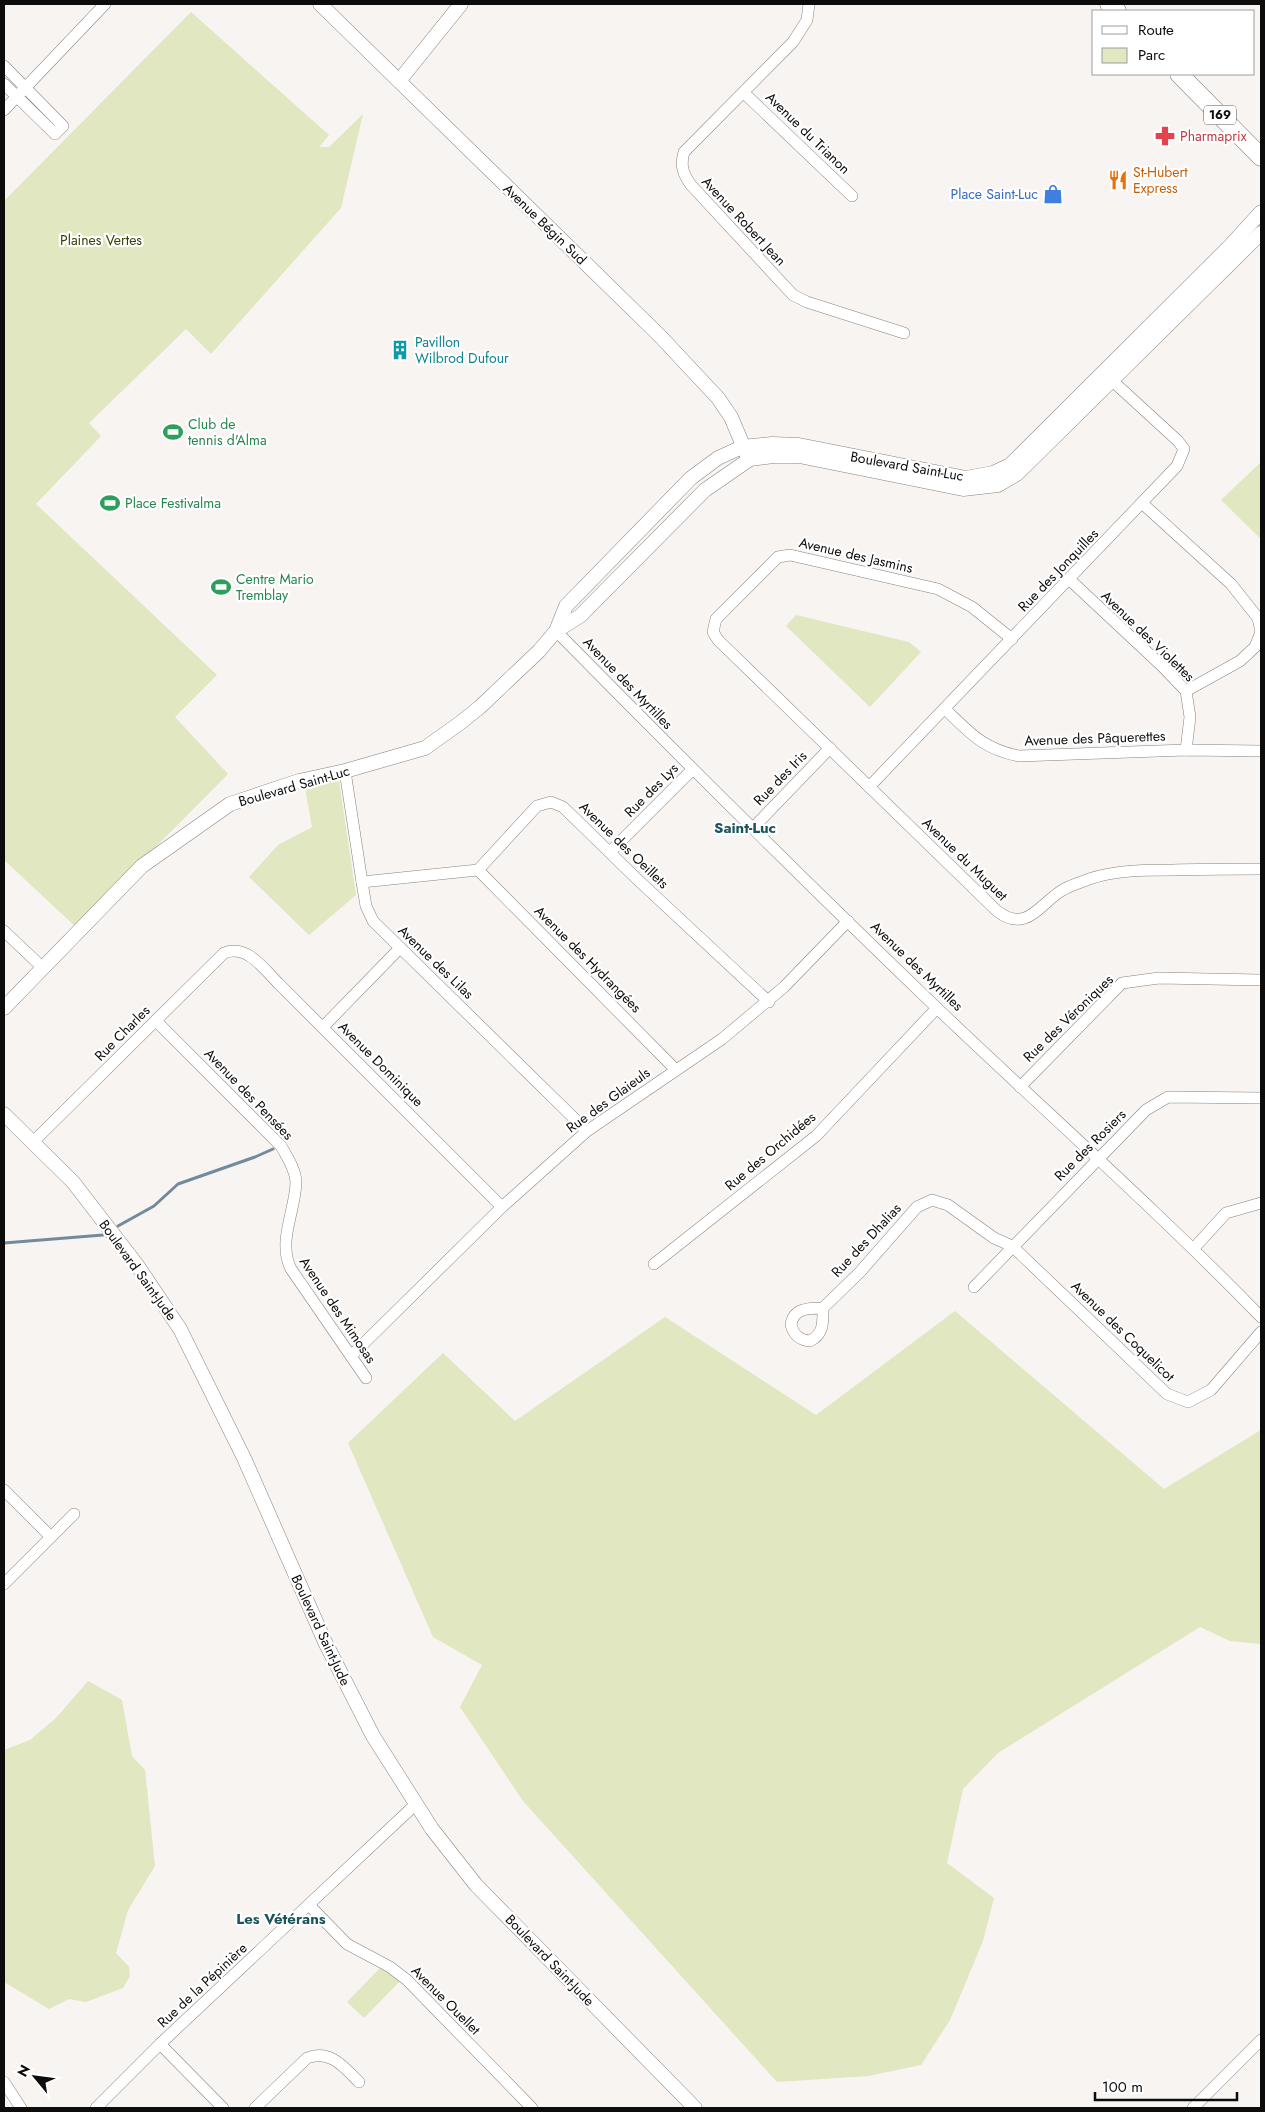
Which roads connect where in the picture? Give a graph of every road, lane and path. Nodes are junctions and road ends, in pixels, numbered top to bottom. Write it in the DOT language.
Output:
graph roads {
  1 [pos="105,4"];
  2 [pos="320,4"];
  3 [pos="461,4"];
  4 [pos="809,4"];
  5 [pos="4,66"];
  6 [pos="1180,75"];
  7 [pos="1191,75"];
  8 [pos="399,80"];
  9 [pos="4,84"];
  10 [pos="26,87"];
  11 [pos="744,92"];
  12 [pos="17,96"];
  13 [pos="4,110"];
  14 [pos="1261,145"];
  15 [pos="1261,157"];
  16 [pos="852,196"];
  17 [pos="1261,212"];
  18 [pos="1261,233"];
  19 [pos="904,333"];
  20 [pos="1108,376"];
  21 [pos="742,447"];
  22 [pos="750,459"];
  23 [pos="1143,504"];
  24 [pos="1070,580"];
  25 [pos="556,631"];
  26 [pos="713,632"];
  27 [pos="1261,632"];
  28 [pos="1012,639"];
  29 [pos="1186,691"];
  30 [pos="945,709"];
  31 [pos="830,748"];
  32 [pos="1186,750"];
  33 [pos="1261,751"];
  34 [pos="692,770"];
  35 [pos="345,771"];
  36 [pos="869,787"];
  37 [pos="753,828"];
  38 [pos="610,852"];
  39 [pos="1261,869"];
  40 [pos="478,870"];
  41 [pos="362,882"];
  42 [pos="848,921"];
  43 [pos="4,931"];
  44 [pos="400,948"];
  45 [pos="234,949"];
  46 [pos="43,968"];
  47 [pos="1261,980"];
  48 [pos="769,1002"];
  49 [pos="4,1008"];
  50 [pos="937,1008"];
  51 [pos="156,1021"];
  52 [pos="323,1027"];
  53 [pos="676,1070"];
  54 [pos="1020,1087"];
  55 [pos="1261,1098"];
  56 [pos="4,1114"];
  57 [pos="587,1131"];
  58 [pos="34,1141"];
  59 [pos="1097,1160"];
  60 [pos="1261,1203"];
  61 [pos="502,1207"];
  62 [pos="1012,1246"];
  63 [pos="1194,1248"];
  64 [pos="286,1259"];
  65 [pos="654,1264"];
  66 [pos="974,1287"];
  67 [pos="823,1308"];
  68 [pos="1261,1318"];
  69 [pos="1261,1332"];
  70 [pos="351,1356"];
  71 [pos="366,1378"];
  72 [pos="4,1490"];
  73 [pos="74,1514"];
  74 [pos="51,1537"];
  75 [pos="4,1584"];
  76 [pos="417,1802"];
  77 [pos="309,1905"];
  78 [pos="1261,2040"];
  79 [pos="160,2044"];
  80 [pos="4,2082"];
  81 [pos="359,2082"];
  82 [pos="21,2108"];
  83 [pos="96,2108"];
  84 [pos="223,2108"];
  85 [pos="255,2108"];
  86 [pos="532,2108"];
  87 [pos="695,2108"];
  88 [pos="1193,2108"];
  1 -- 10 [label="street"];
  2 -- 8 [label="street, Avenue Bégin Sud"];
  3 -- 8 [label="street"];
  4 -- 11 [label="street, Avenue Robert Jean"];
  5 -- 10 [label="street"];
  6 -- 15 [label="main road, 169"];
  7 -- 14 [label="main road, 169"];
  8 -- 21 [label="street, Avenue Bégin Sud"];
  9 -- 12 [label="street"];
  10 -- 12 [label="street"];
  10 -- 12 [label="street"];
  11 -- 16 [label="street, Avenue du Trianon"];
  11 -- 19 [label="street, Avenue Robert Jean"];
  12 -- 13 [label="street"];
  17 -- 20 [label="street, Boulevard Saint-Luc"];
  18 -- 20 [label="street, Boulevard Saint-Luc"];
  20 -- 21 [label="street, Boulevard Saint-Luc"];
  20 -- 22 [label="street, Boulevard Saint-Luc"];
  20 -- 23 [label="street, Rue des Jonquilles"];
  21 -- 22 [label="street, Avenue Bégin Sud"];
  21 -- 25 [label="street, Boulevard Saint-Luc"];
  22 -- 25 [label="street, Boulevard Saint-Luc"];
  23 -- 24 [label="street, Rue des Jonquilles"];
  23 -- 27 [label="street"];
  24 -- 28 [label="street, Rue des Jonquilles"];
  24 -- 29 [label="street, Avenue des Violettes"];
  25 -- 34 [label="street, Avenue des Myrtilles"];
  25 -- 35 [label="street, Boulevard Saint-Luc"];
  26 -- 28 [label="street, Avenue des Jasmins"];
  26 -- 31 [label="street, Avenue du Muguet"];
  27 -- 29 [label="street"];
  28 -- 30 [label="street, Rue des Jonquilles"];
  29 -- 32 [label="street, Avenue des Violettes"];
  30 -- 32 [label="street, Avenue des Pâquerettes"];
  30 -- 36 [label="street, Rue des Jonquilles"];
  31 -- 36 [label="street, Avenue du Muguet"];
  31 -- 37 [label="street, Rue des Iris"];
  32 -- 33 [label="street, Avenue des Pâquerettes"];
  34 -- 37 [label="street, Avenue des Myrtilles"];
  34 -- 38 [label="street, Rue des Lys"];
  35 -- 41 [label="street, Avenue des Lilas"];
  35 -- 46 [label="street, Boulevard Saint-Luc"];
  36 -- 39 [label="street, Avenue du Muguet"];
  37 -- 42 [label="street, Avenue des Myrtilles"];
  38 -- 40 [label="street, Avenue des Oeillets"];
  38 -- 48 [label="street, Avenue des Oeillets"];
  40 -- 41 [label="street"];
  40 -- 53 [label="street, Avenue des Hydrangées"];
  41 -- 44 [label="street, Avenue des Lilas"];
  42 -- 48 [label="street, Rue des Glaieuls"];
  42 -- 50 [label="street, Avenue des Myrtilles"];
  43 -- 46 [label="street"];
  44 -- 52 [label="street"];
  44 -- 57 [label="street, Avenue des Lilas"];
  45 -- 51 [label="street, Rue Charles"];
  45 -- 52 [label="street, Avenue Dominique"];
  46 -- 49 [label="street, Boulevard Saint-Luc"];
  47 -- 54 [label="street, Rue des Véroniques"];
  48 -- 53 [label="street, Rue des Glaieuls"];
  50 -- 54 [label="street, Avenue des Myrtilles"];
  50 -- 65 [label="street, Rue des Orchidées"];
  51 -- 58 [label="street, Rue Charles"];
  51 -- 64 [label="street, Avenue des Pensées"];
  52 -- 61 [label="street, Avenue Dominique"];
  53 -- 57 [label="street, Rue des Glaieuls"];
  54 -- 59 [label="street, Avenue des Myrtilles"];
  55 -- 59 [label="street, Rue des Rosiers"];
  56 -- 58 [label="street, Boulevard Saint-Jude"];
  57 -- 61 [label="street, Rue des Glaieuls"];
  58 -- 76 [label="street, Boulevard Saint-Jude"];
  59 -- 62 [label="street, Rue des Rosiers"];
  59 -- 63 [label="street, Avenue des Myrtilles"];
  60 -- 63 [label="street"];
  61 -- 70 [label="street, Rue des Glaieuls"];
  62 -- 66 [label="street, Rue des Rosiers"];
  62 -- 67 [label="street, Rue des Dhalias"];
  62 -- 69 [label="street, Avenue des Coquelicot"];
  63 -- 68 [label="street, Avenue des Myrtilles"];
  64 -- 70 [label="street, Avenue des Mimosas"];
  70 -- 71 [label="street, Avenue des Mimosas"];
  72 -- 74 [label="street"];
  73 -- 74 [label="street"];
  74 -- 75 [label="street"];
  76 -- 77 [label="street, Rue de la Pépinière"];
  76 -- 87 [label="street, Boulevard Saint-Jude"];
  77 -- 79 [label="street, Rue de la Pépinière"];
  77 -- 86 [label="street, Avenue Ouellet"];
  78 -- 88 [label="street"];
  79 -- 83 [label="street, Rue de la Pépinière"];
  79 -- 84 [label="street"];
  80 -- 82 [label="street"];
  81 -- 85 [label="street"];
}
